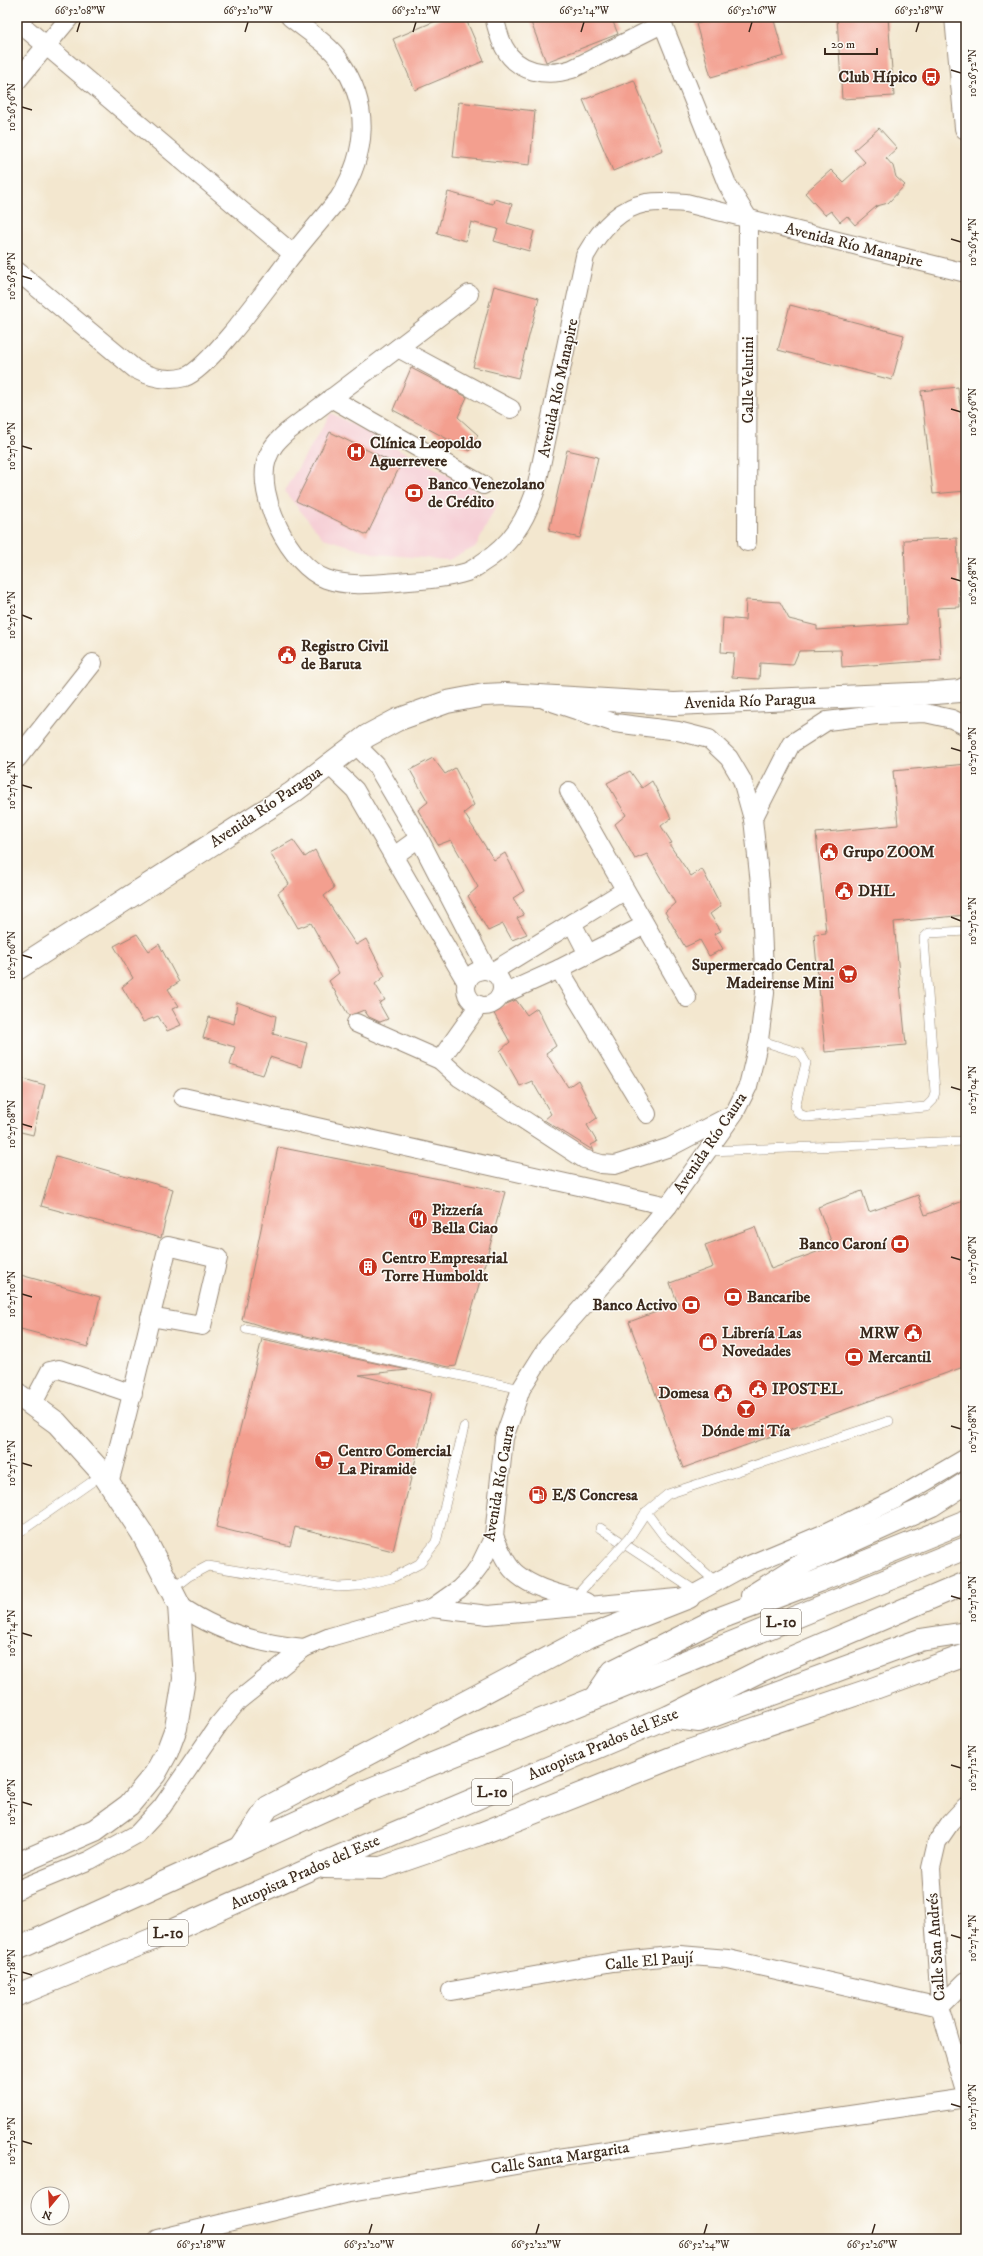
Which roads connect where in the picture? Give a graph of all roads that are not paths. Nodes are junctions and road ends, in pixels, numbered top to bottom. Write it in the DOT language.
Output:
graph roads {
  1 [pos="70,17"];
  2 [pos="290,17"];
  3 [pos="494,17"];
  4 [pos="956,17"];
  5 [pos="17,21"];
  6 [pos="661,21"];
  7 [pos="46,46"];
  8 [pos="17,81"];
  9 [pos="966,128"];
  10 [pos="748,218"];
  11 [pos="293,254"];
  12 [pos="17,271"];
  13 [pos="966,274"];
  14 [pos="469,294"];
  15 [pos="398,348"];
  16 [pos="331,398"];
  17 [pos="511,409"];
  18 [pos="483,485"];
  19 [pos="747,542"];
  20 [pos="93,663"];
  21 [pos="966,688"];
  22 [pos="533,695"];
  23 [pos="966,726"];
  24 [pos="356,745"];
  25 [pos="17,758"];
  26 [pos="328,765"];
  27 [pos="569,791"];
  28 [pos="753,819"];
  29 [pos="419,838"];
  30 [pos="394,856"];
  31 [pos="624,891"];
  32 [pos="572,923"];
  33 [pos="645,924"];
  34 [pos="966,931"];
  35 [pos="588,954"];
  36 [pos="17,969"];
  37 [pos="559,969"];
  38 [pos="490,971"];
  39 [pos="467,983"];
  40 [pos="501,995"];
  41 [pos="687,998"];
  42 [pos="479,1005"];
  43 [pos="356,1023"];
  44 [pos="759,1040"];
  45 [pos="440,1060"];
  46 [pos="183,1097"];
  47 [pos="735,1112"];
  48 [pos="647,1114"];
  49 [pos="966,1141"];
  50 [pos="708,1151"];
  51 [pos="668,1206"];
  52 [pos="150,1317"];
  53 [pos="246,1329"];
  54 [pos="520,1389"];
  55 [pos="133,1394"];
  56 [pos="24,1400"];
  57 [pos="889,1421"];
  58 [pos="464,1427"];
  59 [pos="966,1458"];
  60 [pos="106,1479"];
  61 [pos="966,1483"];
  62 [pos="646,1512"];
  63 [pos="966,1521"];
  64 [pos="600,1528"];
  65 [pos="17,1534"];
  66 [pos="494,1536"];
  67 [pos="966,1548"];
  68 [pos="716,1582"];
  69 [pos="966,1583"];
  70 [pos="693,1595"];
  71 [pos="176,1597"];
  72 [pos="574,1598"];
  73 [pos="595,1605"];
  74 [pos="432,1608"];
  75 [pos="715,1620"];
  76 [pos="966,1633"];
  77 [pos="304,1648"];
  78 [pos="966,1655"];
  79 [pos="596,1696"];
  80 [pos="668,1717"];
  81 [pos="966,1806"];
  82 [pos="241,1847"];
  83 [pos="17,1864"];
  84 [pos="317,1866"];
  85 [pos="17,1890"];
  86 [pos="17,1949"];
  87 [pos="966,1981"];
  88 [pos="451,1991"];
  89 [pos="17,1995"];
  90 [pos="940,2007"];
  91 [pos="966,2095"];
  92 [pos="966,2098"];
  93 [pos="158,2239"];
  1 -- 7 [label="street"];
  2 -- 11 [label="street"];
  3 -- 6 [label="street"];
  4 -- 9 [label="main road"];
  5 -- 7 [label="street"];
  6 -- 10 [label="street"];
  7 -- 8 [label="street"];
  7 -- 11 [label="street"];
  10 -- 13 [label="street, Avenida Río Manapire"];
  10 -- 16 [label="street, Avenida Río Manapire"];
  10 -- 19 [label="street, Calle Velutini"];
  11 -- 12 [label="street"];
  14 -- 15 [label="street, Avenida Río Manapire"];
  15 -- 16 [label="street, Avenida Río Manapire"];
  15 -- 17 [label="street"];
  16 -- 18 [label="street"];
  20 -- 25 [label="street"];
  21 -- 22 [label="main road, Avenida Río Paragua"];
  22 -- 24 [label="main road, Avenida Río Paragua"];
  22 -- 28 [label="street, Avenida Río Paragua"];
  23 -- 28 [label="street"];
  24 -- 26 [label="main road, Avenida Río Paragua"];
  24 -- 29 [label="street"];
  26 -- 30 [label="street"];
  26 -- 36 [label="main road, Avenida Río Paragua"];
  27 -- 31 [label="street"];
  28 -- 44 [label="street, Avenida Río Caura"];
  29 -- 30 [label="street"];
  29 -- 38 [label="street"];
  30 -- 39 [label="street"];
  31 -- 32 [label="street"];
  31 -- 33 [label="street"];
  32 -- 35 [label="street"];
  32 -- 38 [label="street"];
  33 -- 35 [label="street"];
  33 -- 41 [label="street"];
  34 -- 44 [label="lane"];
  35 -- 37 [label="street"];
  37 -- 40 [label="street"];
  37 -- 48 [label="street"];
  38 -- 39 [label="street"];
  38 -- 40 [label="street"];
  39 -- 42 [label="street"];
  40 -- 42 [label="street"];
  42 -- 45 [label="street"];
  43 -- 45 [label="street"];
  44 -- 47 [label="street, Avenida Río Caura"];
  45 -- 47 [label="street"];
  46 -- 51 [label="street"];
  47 -- 50 [label="street, Avenida Río Caura"];
  49 -- 50 [label="lane"];
  50 -- 51 [label="street, Avenida Río Caura"];
  51 -- 54 [label="street, Avenida Río Caura"];
  52 -- 52 [label="street"];
  52 -- 55 [label="street"];
  53 -- 54 [label="lane"];
  54 -- 66 [label="street, Avenida Río Caura"];
  55 -- 56 [label="street"];
  55 -- 60 [label="street"];
  56 -- 60 [label="main road"];
  57 -- 62 [label="lane"];
  58 -- 71 [label="lane"];
  59 -- 68 [label="street"];
  60 -- 65 [label="lane"];
  60 -- 71 [label="main road"];
  61 -- 75 [label="main road"];
  62 -- 68 [label="lane"];
  62 -- 72 [label="lane, bridge"];
  63 -- 75 [label="main road"];
  64 -- 70 [label="lane"];
  66 -- 72 [label="street"];
  66 -- 74 [label="street, Avenida Río Caura"];
  67 -- 79 [label="main road, L-10"];
  68 -- 70 [label="street"];
  69 -- 80 [label="main road, Autopista Prados del Este / L-10"];
  70 -- 73 [label="street"];
  70 -- 82 [label="main road"];
  71 -- 77 [label="street"];
  71 -- 83 [label="main road"];
  72 -- 73 [label="street"];
  73 -- 74 [label="street"];
  74 -- 77 [label="street"];
  75 -- 79 [label="main road"];
  76 -- 80 [label="main road"];
  77 -- 85 [label="street"];
  78 -- 84 [label="main road"];
  79 -- 82 [label="main road, L-10"];
  80 -- 84 [label="main road, Autopista Prados del Este / L-10"];
  81 -- 90 [label="street, Calle San Andrés"];
  82 -- 86 [label="main road, L-10"];
  84 -- 89 [label="main road, Autopista Prados del Este / L-10"];
  87 -- 90 [label="street"];
  88 -- 90 [label="street, Calle El Paují"];
  90 -- 91 [label="street, Calle San Andrés"];
  92 -- 93 [label="street, Calle Santa Margarita"];
}
